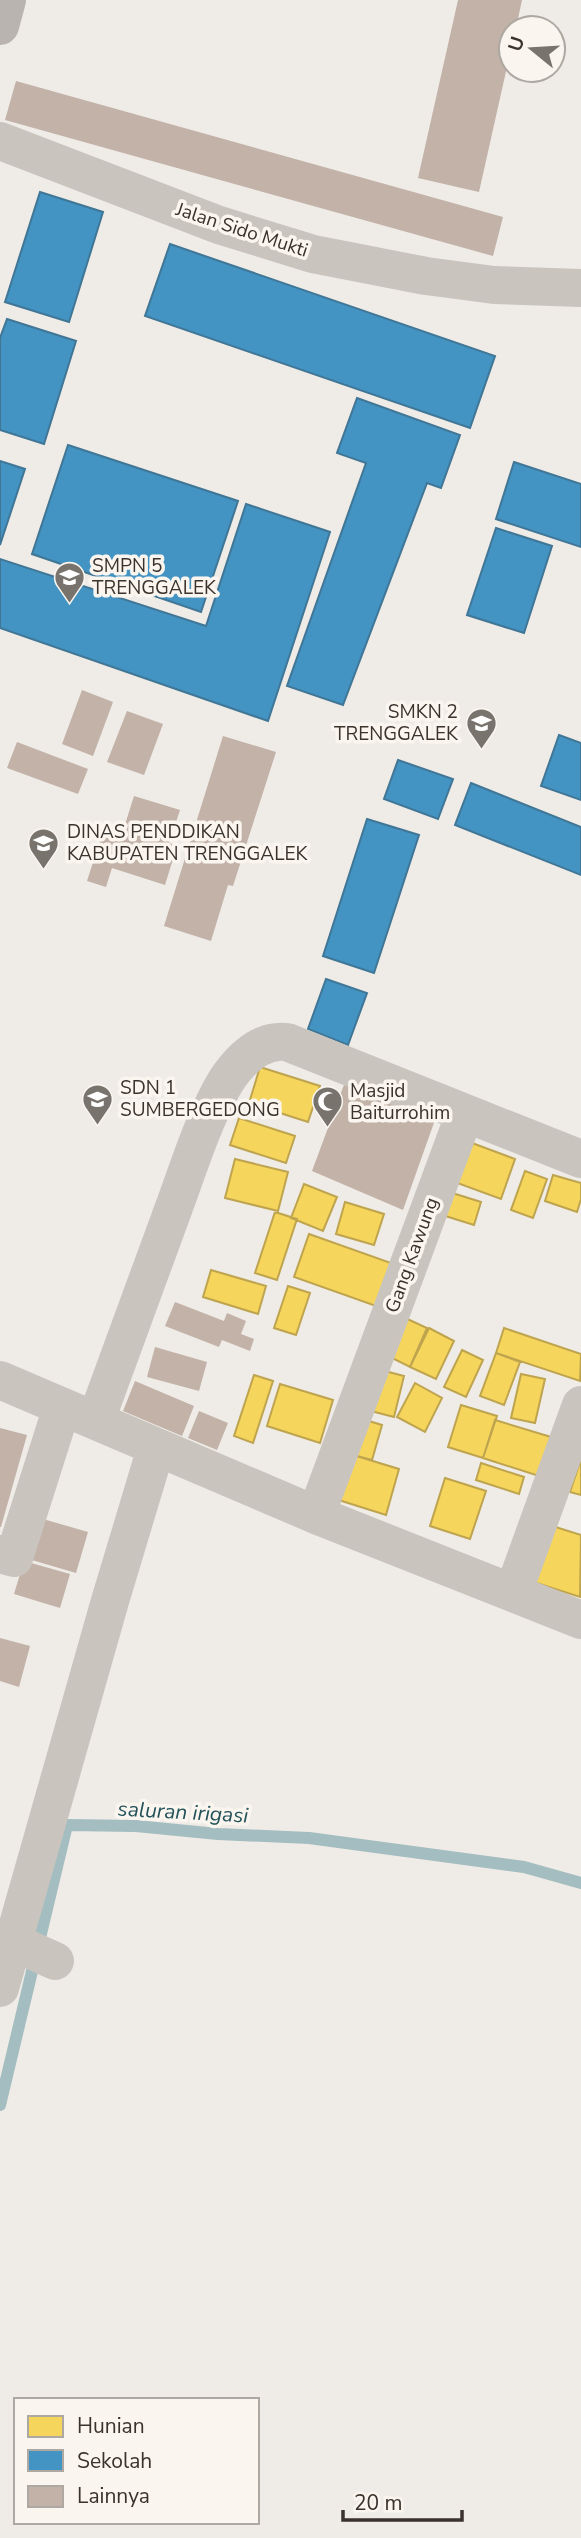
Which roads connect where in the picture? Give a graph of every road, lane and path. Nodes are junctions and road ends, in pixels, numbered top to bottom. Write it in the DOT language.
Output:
graph roads {
  1 [pos="7,0"];
  2 [pos="0,26"];
  3 [pos="0,141"];
  4 [pos="581,288"];
  5 [pos="465,1113"];
  6 [pos="581,1159"];
  7 [pos="0,1380"];
  8 [pos="581,1405"];
  9 [pos="79,1414"];
  10 [pos="156,1448"];
  11 [pos="316,1515"];
  12 [pos="0,1554"];
  13 [pos="513,1593"];
  14 [pos="581,1620"];
  15 [pos="0,1988"];
  1 -- 2 [label="street"];
  3 -- 4 [label="street, Jalan Sido Mukti"];
  5 -- 6 [label="street"];
  5 -- 9 [label="street"];
  5 -- 11 [label="street, Gang Kawung"];
  7 -- 9 [label="street"];
  8 -- 13 [label="street"];
  9 -- 10 [label="street"];
  9 -- 12 [label="street"];
  10 -- 11 [label="street"];
  10 -- 15 [label="street"];
  11 -- 13 [label="street"];
  13 -- 14 [label="street"];
}
